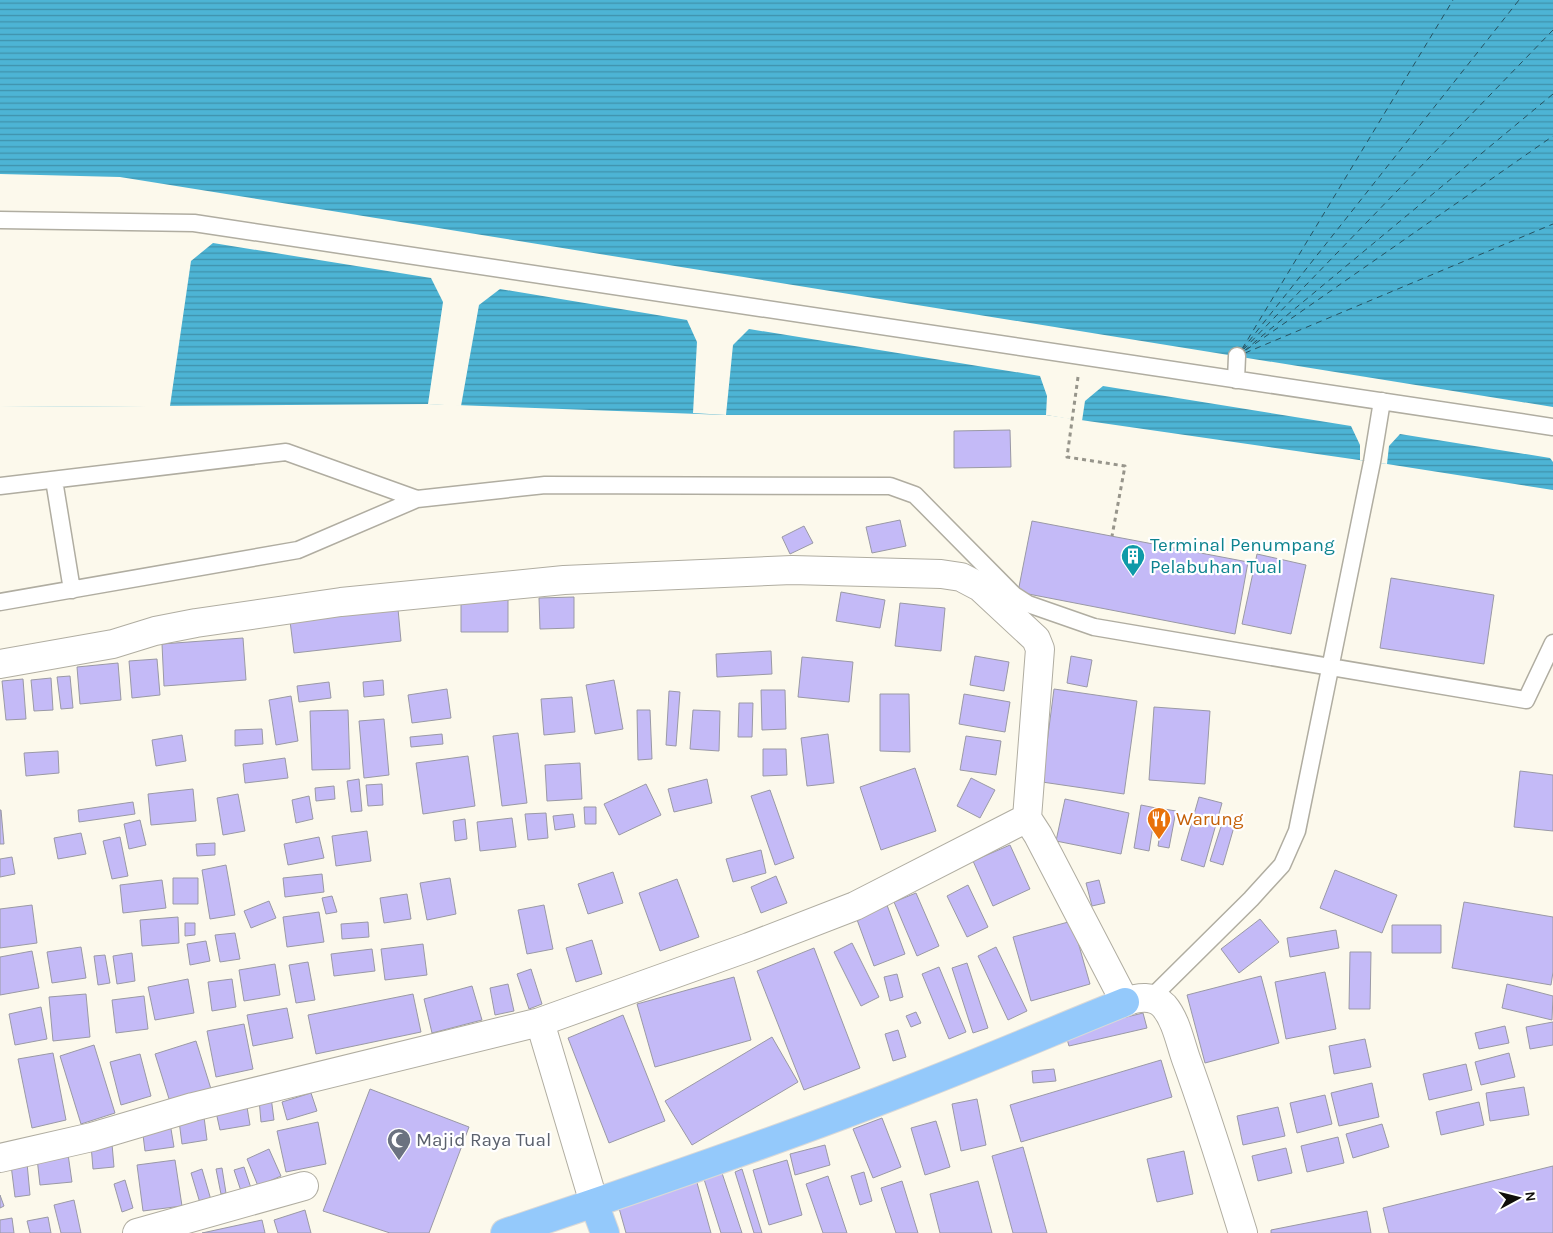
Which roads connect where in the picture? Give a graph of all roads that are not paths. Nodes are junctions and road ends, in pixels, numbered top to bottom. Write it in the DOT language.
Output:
graph roads {
  1 [pos="0,220"];
  2 [pos="1237,356"];
  3 [pos="1236,380"];
  4 [pos="1382,402"];
  5 [pos="1553,427"];
  6 [pos="54,480"];
  7 [pos="0,486"];
  8 [pos="417,499"];
  9 [pos="72,590"];
  10 [pos="0,602"];
  11 [pos="1553,642"];
  12 [pos="0,664"];
  13 [pos="1330,667"];
  14 [pos="1027,818"];
  15 [pos="1138,1000"];
  16 [pos="540,1022"];
  17 [pos="0,1158"];
  18 [pos="304,1186"];
  19 [pos="594,1203"];
  20 [pos="138,1233"];
  21 [pos="505,1233"];
  22 [pos="605,1233"];
  23 [pos="1243,1233"];
  1 -- 3 [label="lane"];
  2 -- 3 [label="lane"];
  3 -- 4 [label="lane"];
  4 -- 5 [label="lane"];
  4 -- 13 [label="lane"];
  6 -- 7 [label="lane"];
  6 -- 8 [label="lane"];
  6 -- 9 [label="lane"];
  8 -- 9 [label="lane"];
  8 -- 13 [label="lane"];
  9 -- 10 [label="lane"];
  11 -- 13 [label="lane"];
  12 -- 14 [label="street"];
  13 -- 15 [label="lane"];
  14 -- 15 [label="street"];
  14 -- 16 [label="street"];
  15 -- 19 [label="highway"];
  15 -- 23 [label="street"];
  16 -- 17 [label="street"];
  16 -- 19 [label="street"];
  18 -- 20 [label="street"];
  19 -- 21 [label="highway"];
  19 -- 22 [label="highway"];
}
